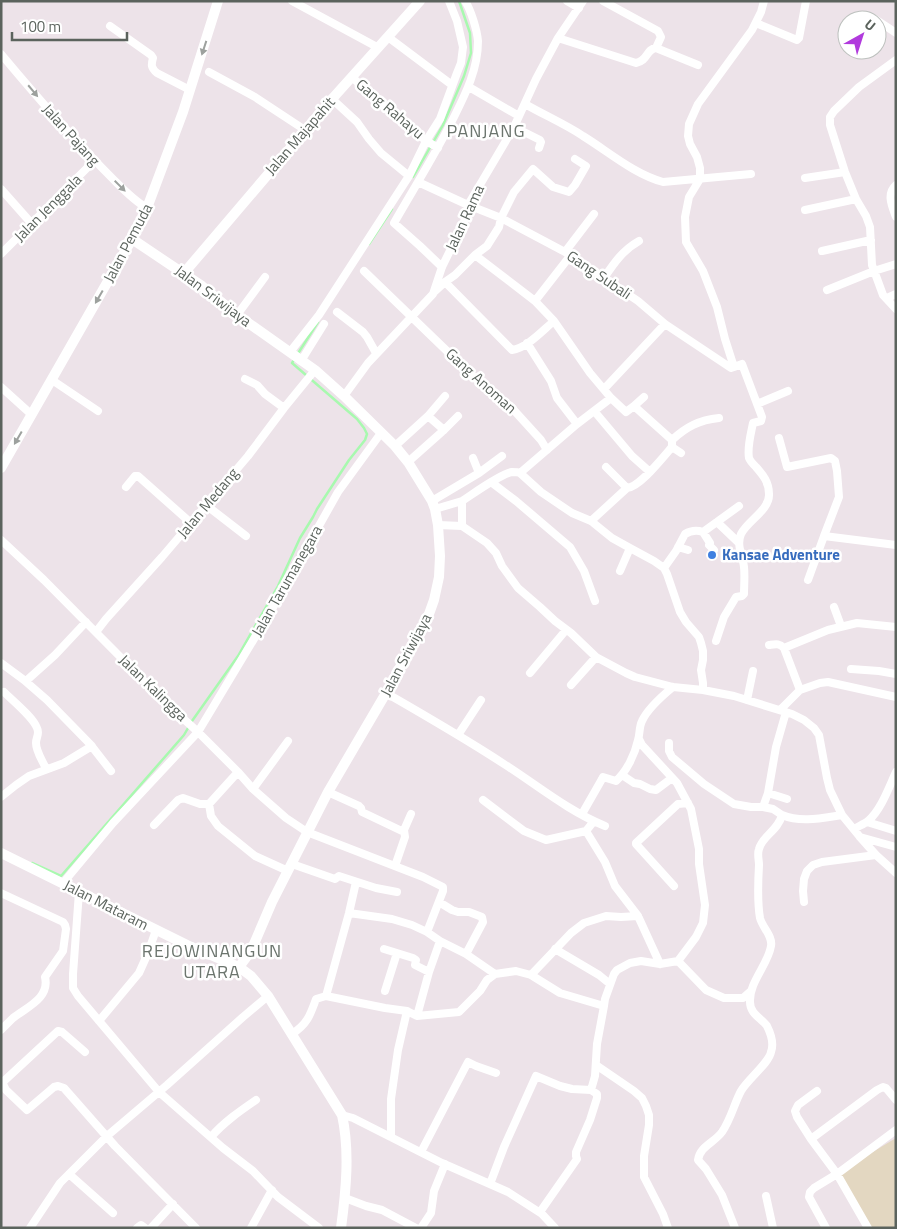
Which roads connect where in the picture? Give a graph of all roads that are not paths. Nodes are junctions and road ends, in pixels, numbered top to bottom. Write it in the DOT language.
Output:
graph roads {
  1 [pos="218,1"];
  2 [pos="292,1"];
  3 [pos="420,1"];
  4 [pos="449,1"];
  5 [pos="465,1"];
  6 [pos="566,1"];
  7 [pos="603,1"];
  8 [pos="764,1"];
  9 [pos="806,1"];
  10 [pos="581,5"];
  11 [pos="756,23"];
  12 [pos="110,26"];
  13 [pos="388,37"];
  14 [pos="558,38"];
  15 [pos="377,48"];
  16 [pos="656,48"];
  17 [pos="1,54"];
  18 [pos="896,60"];
  19 [pos="698,64"];
  20 [pos="209,72"];
  21 [pos="352,77"];
  22 [pos="452,85"];
  23 [pos="469,87"];
  24 [pos="190,90"];
  25 [pos="332,99"];
  26 [pos="525,104"];
  27 [pos="519,116"];
  28 [pos="514,127"];
  29 [pos="305,130"];
  30 [pos="432,144"];
  31 [pos="539,148"];
  32 [pos="575,159"];
  33 [pos="94,161"];
  34 [pos="845,172"];
  35 [pos="751,174"];
  36 [pos="409,176"];
  37 [pos="805,178"];
  38 [pos="700,179"];
  39 [pos="418,182"];
  40 [pos="896,185"];
  41 [pos="1,189"];
  42 [pos="856,199"];
  43 [pos="468,205"];
  44 [pos="147,208"];
  45 [pos="805,210"];
  46 [pos="594,214"];
  47 [pos="896,217"];
  48 [pos="501,218"];
  49 [pos="32,224"];
  50 [pos="132,239"];
  51 [pos="638,240"];
  52 [pos="871,240"];
  53 [pos="822,251"];
  54 [pos="1,254"];
  55 [pos="567,254"];
  56 [pos="475,255"];
  57 [pos="896,264"];
  58 [pos="442,268"];
  59 [pos="364,271"];
  60 [pos="874,271"];
  61 [pos="184,273"];
  62 [pos="265,277"];
  63 [pos="604,278"];
  64 [pos="445,282"];
  65 [pos="827,290"];
  66 [pos="433,294"];
  67 [pos="896,294"];
  68 [pos="887,298"];
  69 [pos="535,301"];
  70 [pos="896,309"];
  71 [pos="337,312"];
  72 [pos="237,315"];
  73 [pos="411,316"];
  74 [pos="554,321"];
  75 [pos="324,324"];
  76 [pos="665,324"];
  77 [pos="527,343"];
  78 [pos="376,354"];
  79 [pos="296,357"];
  80 [pos="734,366"];
  81 [pos="315,370"];
  82 [pos="244,379"];
  83 [pos="52,380"];
  84 [pos="1,387"];
  85 [pos="604,389"];
  86 [pos="788,392"];
  87 [pos="344,396"];
  88 [pos="445,396"];
  89 [pos="644,397"];
  90 [pos="611,398"];
  91 [pos="757,404"];
  92 [pos="634,406"];
  93 [pos="284,408"];
  94 [pos="98,411"];
  95 [pos="595,412"];
  96 [pos="32,415"];
  97 [pos="428,416"];
  98 [pos="458,416"];
  99 [pos="718,418"];
  100 [pos="577,424"];
  101 [pos="444,430"];
  102 [pos="381,433"];
  103 [pos="779,438"];
  104 [pos="672,443"];
  105 [pos="395,446"];
  106 [pos="547,450"];
  107 [pos="681,454"];
  108 [pos="502,456"];
  109 [pos="473,458"];
  110 [pos="408,462"];
  111 [pos="606,467"];
  112 [pos="1,468"];
  113 [pos="520,472"];
  114 [pos="650,472"];
  115 [pos="478,473"];
  116 [pos="491,482"];
  117 [pos="126,487"];
  118 [pos="626,488"];
  119 [pos="462,501"];
  120 [pos="206,505"];
  121 [pos="434,505"];
  122 [pos="739,506"];
  123 [pos="591,521"];
  124 [pos="717,522"];
  125 [pos="191,523"];
  126 [pos="441,525"];
  127 [pos="462,526"];
  128 [pos="703,532"];
  129 [pos="246,536"];
  130 [pos="824,536"];
  131 [pos="1,540"];
  132 [pos="739,543"];
  133 [pos="896,544"];
  134 [pos="678,547"];
  135 [pos="630,548"];
  136 [pos="688,550"];
  137 [pos="714,550"];
  138 [pos="664,568"];
  139 [pos="620,570"];
  140 [pos="808,580"];
  141 [pos="595,601"];
  142 [pos="834,607"];
  143 [pos="86,622"];
  144 [pos="841,626"];
  145 [pos="896,627"];
  146 [pos="566,630"];
  147 [pos="96,632"];
  148 [pos="716,641"];
  149 [pos="769,645"];
  150 [pos="784,648"];
  151 [pos="596,656"];
  152 [pos="1,663"];
  153 [pos="851,669"];
  154 [pos="753,671"];
  155 [pos="530,673"];
  156 [pos="896,674"];
  157 [pos="26,682"];
  158 [pos="571,685"];
  159 [pos="673,687"];
  160 [pos="703,690"];
  161 [pos="800,690"];
  162 [pos="4,692"];
  163 [pos="386,693"];
  164 [pos="896,697"];
  165 [pos="740,698"];
  166 [pos="481,700"];
  167 [pos="783,711"];
  168 [pos="198,732"];
  169 [pos="458,735"];
  170 [pos="639,739"];
  171 [pos="288,741"];
  172 [pos="669,742"];
  173 [pos="92,746"];
  174 [pos="46,769"];
  175 [pos="111,771"];
  176 [pos="238,772"];
  177 [pos="896,772"];
  178 [pos="622,775"];
  179 [pos="672,778"];
  180 [pos="253,789"];
  181 [pos="328,792"];
  182 [pos="768,793"];
  183 [pos="1,797"];
  184 [pos="786,798"];
  185 [pos="483,800"];
  186 [pos="688,803"];
  187 [pos="209,804"];
  188 [pos="763,807"];
  189 [pos="411,814"];
  190 [pos="582,814"];
  191 [pos="782,815"];
  192 [pos="842,815"];
  193 [pos="594,821"];
  194 [pos="867,822"];
  195 [pos="154,825"];
  196 [pos="605,826"];
  197 [pos="854,829"];
  198 [pos="586,831"];
  199 [pos="896,831"];
  200 [pos="307,832"];
  201 [pos="404,832"];
  202 [pos="860,837"];
  203 [pos="896,847"];
  204 [pos="3,854"];
  205 [pos="876,855"];
  206 [pos="395,866"];
  207 [pos="290,868"];
  208 [pos="896,873"];
  209 [pos="356,882"];
  210 [pos="63,883"];
  211 [pos="674,886"];
  212 [pos="1,892"];
  213 [pos="80,892"];
  214 [pos="397,892"];
  215 [pos="439,902"];
  216 [pos="804,902"];
  217 [pos="349,913"];
  218 [pos="638,916"];
  219 [pos="156,930"];
  220 [pos="427,932"];
  221 [pos="440,941"];
  222 [pos="384,949"];
  223 [pos="555,949"];
  224 [pos="397,953"];
  225 [pos="466,954"];
  226 [pos="678,960"];
  227 [pos="660,964"];
  228 [pos="239,967"];
  229 [pos="429,972"];
  230 [pos="495,974"];
  231 [pos="531,975"];
  232 [pos="610,984"];
  233 [pos="385,991"];
  234 [pos="751,991"];
  235 [pos="268,996"];
  236 [pos="326,996"];
  237 [pos="604,1006"];
  238 [pos="407,1011"];
  239 [pos="417,1016"];
  240 [pos="99,1021"];
  241 [pos="1,1030"];
  242 [pos="292,1034"];
  243 [pos="85,1052"];
  244 [pos="596,1065"];
  245 [pos="496,1073"];
  246 [pos="591,1090"];
  247 [pos="817,1091"];
  248 [pos="159,1092"];
  249 [pos="256,1100"];
  250 [pos="896,1100"];
  251 [pos="342,1115"];
  252 [pos="896,1130"];
  253 [pos="107,1136"];
  254 [pos="210,1137"];
  255 [pos="391,1137"];
  256 [pos="811,1139"];
  257 [pos="421,1152"];
  258 [pos="445,1164"];
  259 [pos="69,1174"];
  260 [pos="837,1174"];
  261 [pos="490,1184"];
  262 [pos="272,1190"];
  263 [pos="766,1196"];
  264 [pos="345,1198"];
  265 [pos="173,1204"];
  266 [pos="540,1212"];
  267 [pos="113,1213"];
  268 [pos="30,1228"];
  269 [pos="138,1228"];
  270 [pos="145,1228"];
  271 [pos="151,1228"];
  272 [pos="196,1228"];
  273 [pos="252,1228"];
  274 [pos="319,1228"];
  275 [pos="341,1228"];
  276 [pos="416,1228"];
  277 [pos="421,1228"];
  278 [pos="555,1228"];
  279 [pos="668,1228"];
  280 [pos="736,1228"];
  281 [pos="773,1228"];
  282 [pos="826,1228"];
  283 [pos="868,1228"];
  1 -- 24 [label="main road, Jalan Pemuda, one-way"];
  2 -- 15 [label="street"];
  3 -- 13 [label="main road, Jalan Majapahit"];
  4 -- 22 [label="street"];
  5 -- 23 [label="street"];
  6 -- 10 [label="street"];
  7 -- 16 [label="street"];
  8 -- 11 [label="street"];
  9 -- 11 [label="street"];
  10 -- 14 [label="street, Jalan Rama"];
  11 -- 38 [label="street"];
  12 -- 24 [label="street"];
  13 -- 15 [label="main road, Jalan Majapahit"];
  13 -- 22 [label="street"];
  14 -- 16 [label="street"];
  14 -- 26 [label="street, Jalan Rama"];
  15 -- 21 [label="main road, Jalan Majapahit"];
  16 -- 19 [label="street"];
  17 -- 33 [label="street, Jalan Pajang, one-way"];
  18 -- 34 [label="street"];
  20 -- 29 [label="street"];
  21 -- 25 [label="main road, Jalan Majapahit"];
  21 -- 30 [label="street, Gang Rahayu"];
  22 -- 30 [label="street"];
  23 -- 27 [label="street"];
  23 -- 30 [label="street"];
  24 -- 44 [label="main road, Jalan Pemuda"];
  25 -- 29 [label="main road, Jalan Majapahit"];
  25 -- 36 [label="street"];
  26 -- 27 [label="street, Jalan Rama"];
  26 -- 38 [label="street"];
  27 -- 28 [label="street, Jalan Rama"];
  28 -- 31 [label="street"];
  28 -- 43 [label="street, Jalan Rama"];
  29 -- 61 [label="main road, Jalan Majapahit"];
  30 -- 36 [label="street"];
  30 -- 39 [label="street"];
  32 -- 48 [label="street"];
  33 -- 44 [label="street, Jalan Pajang, one-way"];
  33 -- 49 [label="street, Jalan Jenggala"];
  34 -- 37 [label="street"];
  34 -- 42 [label="street"];
  35 -- 38 [label="street"];
  36 -- 79 [label="street"];
  38 -- 80 [label="street"];
  39 -- 43 [label="street, Gang Subali"];
  39 -- 58 [label="street"];
  40 -- 47 [label="street"];
  41 -- 49 [label="street"];
  42 -- 45 [label="street"];
  42 -- 52 [label="street"];
  43 -- 48 [label="street, Gang Subali"];
  43 -- 58 [label="street, Jalan Rama"];
  44 -- 50 [label="main road, Jalan Pemuda"];
  46 -- 55 [label="street"];
  48 -- 55 [label="street, Gang Subali"];
  48 -- 56 [label="street"];
  49 -- 54 [label="street, Jalan Jenggala"];
  50 -- 61 [label="main road, Jalan Sriwijaya"];
  50 -- 83 [label="main road, Jalan Pemuda, one-way"];
  51 -- 63 [label="street"];
  52 -- 53 [label="street"];
  52 -- 60 [label="street"];
  55 -- 63 [label="street, Gang Subali"];
  55 -- 69 [label="street"];
  56 -- 64 [label="street"];
  56 -- 69 [label="street"];
  57 -- 60 [label="street"];
  58 -- 66 [label="street, Jalan Rama"];
  59 -- 73 [label="street, Gang Anoman"];
  60 -- 65 [label="street"];
  60 -- 68 [label="street"];
  61 -- 72 [label="main road, Jalan Sriwijaya"];
  62 -- 72 [label="street"];
  63 -- 76 [label="street, Gang Subali"];
  64 -- 66 [label="street"];
  64 -- 77 [label="street"];
  66 -- 73 [label="street, Jalan Rama"];
  67 -- 68 [label="street"];
  68 -- 70 [label="street"];
  69 -- 74 [label="street"];
  71 -- 78 [label="street"];
  72 -- 79 [label="main road, Jalan Sriwijaya"];
  73 -- 78 [label="street, Jalan Rama"];
  73 -- 106 [label="street, Gang Anoman"];
  74 -- 77 [label="street"];
  74 -- 85 [label="street"];
  75 -- 79 [label="street"];
  76 -- 80 [label="street, Gang Subali"];
  76 -- 85 [label="street"];
  77 -- 100 [label="street"];
  78 -- 87 [label="street, Jalan Rama"];
  79 -- 81 [label="main road, Jalan Sriwijaya"];
  80 -- 91 [label="street"];
  81 -- 87 [label="main road, Jalan Sriwijaya"];
  81 -- 93 [label="street, Jalan Medang"];
  82 -- 93 [label="street"];
  83 -- 94 [label="street"];
  83 -- 96 [label="main road, Jalan Pemuda"];
  84 -- 96 [label="street"];
  85 -- 90 [label="street"];
  86 -- 91 [label="street"];
  87 -- 102 [label="main road, Jalan Sriwijaya"];
  88 -- 97 [label="street"];
  89 -- 92 [label="street"];
  90 -- 92 [label="street"];
  90 -- 95 [label="street"];
  91 -- 132 [label="street"];
  92 -- 104 [label="street"];
  93 -- 120 [label="street, Jalan Medang"];
  95 -- 100 [label="street"];
  95 -- 114 [label="street"];
  96 -- 112 [label="main road, Jalan Pemuda, one-way"];
  97 -- 101 [label="street"];
  97 -- 105 [label="street"];
  98 -- 101 [label="street"];
  99 -- 104 [label="street"];
  100 -- 106 [label="street"];
  101 -- 110 [label="street"];
  102 -- 105 [label="main road, Jalan Sriwijaya"];
  102 -- 168 [label="street, Jalan Tarumanegara"];
  103 -- 130 [label="street"];
  104 -- 107 [label="street"];
  104 -- 114 [label="street"];
  105 -- 110 [label="main road, Jalan Sriwijaya"];
  106 -- 113 [label="street"];
  108 -- 115 [label="street"];
  109 -- 115 [label="street"];
  110 -- 121 [label="main road, Jalan Sriwijaya"];
  111 -- 118 [label="street"];
  113 -- 116 [label="street"];
  113 -- 123 [label="street"];
  114 -- 118 [label="street"];
  115 -- 121 [label="street"];
  116 -- 119 [label="street"];
  116 -- 141 [label="street"];
  117 -- 125 [label="street"];
  118 -- 123 [label="street"];
  119 -- 121 [label="street"];
  119 -- 127 [label="street"];
  120 -- 125 [label="street, Jalan Medang"];
  120 -- 129 [label="street"];
  121 -- 126 [label="main road, Jalan Sriwijaya"];
  122 -- 124 [label="street"];
  123 -- 135 [label="street"];
  124 -- 128 [label="street"];
  124 -- 132 [label="street"];
  125 -- 147 [label="street, Jalan Medang"];
  126 -- 127 [label="street"];
  126 -- 163 [label="main road, Jalan Sriwijaya"];
  127 -- 146 [label="street"];
  128 -- 134 [label="street"];
  128 -- 137 [label="street"];
  130 -- 133 [label="street"];
  130 -- 140 [label="street"];
  131 -- 143 [label="street, Jalan Kalingga"];
  132 -- 148 [label="street"];
  134 -- 136 [label="street"];
  134 -- 138 [label="street"];
  135 -- 138 [label="street"];
  135 -- 139 [label="street"];
  138 -- 160 [label="street"];
  142 -- 144 [label="street"];
  143 -- 147 [label="street, Jalan Kalingga"];
  143 -- 157 [label="street"];
  144 -- 145 [label="street"];
  144 -- 150 [label="street"];
  146 -- 151 [label="street"];
  146 -- 155 [label="street"];
  147 -- 168 [label="street, Jalan Kalingga"];
  149 -- 150 [label="street"];
  150 -- 161 [label="street"];
  151 -- 158 [label="street"];
  151 -- 159 [label="street"];
  152 -- 157 [label="street"];
  153 -- 156 [label="street"];
  154 -- 165 [label="street"];
  157 -- 173 [label="street"];
  159 -- 160 [label="street"];
  159 -- 170 [label="street"];
  160 -- 165 [label="street"];
  161 -- 164 [label="street"];
  161 -- 167 [label="street"];
  162 -- 174 [label="street"];
  163 -- 169 [label="street"];
  163 -- 181 [label="main road, Jalan Sriwijaya"];
  165 -- 167 [label="street"];
  166 -- 169 [label="street"];
  167 -- 182 [label="street"];
  167 -- 192 [label="street"];
  168 -- 176 [label="street, Jalan Kalingga"];
  168 -- 210 [label="street, Jalan Tarumanegara"];
  169 -- 190 [label="street"];
  170 -- 178 [label="street"];
  170 -- 179 [label="street"];
  171 -- 180 [label="street"];
  172 -- 188 [label="street"];
  173 -- 174 [label="street"];
  173 -- 175 [label="street"];
  174 -- 183 [label="street"];
  176 -- 180 [label="street, Jalan Kalingga"];
  176 -- 187 [label="street"];
  177 -- 194 [label="street"];
  178 -- 179 [label="street"];
  178 -- 190 [label="street"];
  179 -- 186 [label="street"];
  180 -- 200 [label="street, Jalan Kalingga"];
  181 -- 200 [label="main road, Jalan Sriwijaya"];
  181 -- 201 [label="street"];
  182 -- 184 [label="street"];
  182 -- 188 [label="street"];
  185 -- 198 [label="street"];
  186 -- 211 [label="street"];
  186 -- 226 [label="street"];
  187 -- 195 [label="street"];
  187 -- 207 [label="street"];
  188 -- 191 [label="street"];
  189 -- 201 [label="street"];
  190 -- 193 [label="street"];
  191 -- 192 [label="street"];
  191 -- 234 [label="street"];
  192 -- 197 [label="street"];
  193 -- 196 [label="street"];
  193 -- 198 [label="street"];
  194 -- 197 [label="street"];
  194 -- 199 [label="street"];
  197 -- 202 [label="street"];
  198 -- 218 [label="street"];
  200 -- 206 [label="street, Jalan Kalingga"];
  200 -- 207 [label="main road, Jalan Sriwijaya"];
  201 -- 206 [label="street"];
  202 -- 203 [label="street"];
  202 -- 205 [label="street"];
  204 -- 210 [label="main road, Jalan Mataram"];
  205 -- 208 [label="street"];
  205 -- 216 [label="street"];
  206 -- 215 [label="street, Jalan Kalingga"];
  207 -- 209 [label="street"];
  207 -- 228 [label="main road, Jalan Sriwijaya"];
  209 -- 214 [label="street"];
  209 -- 217 [label="street"];
  210 -- 213 [label="main road, Jalan Mataram"];
  212 -- 241 [label="street"];
  213 -- 219 [label="main road, Jalan Mataram"];
  213 -- 240 [label="street"];
  215 -- 220 [label="street"];
  215 -- 225 [label="street"];
  217 -- 220 [label="street"];
  217 -- 236 [label="street"];
  218 -- 223 [label="street"];
  218 -- 227 [label="street"];
  219 -- 228 [label="main road, Jalan Mataram"];
  219 -- 240 [label="street"];
  220 -- 221 [label="street"];
  221 -- 225 [label="street"];
  221 -- 229 [label="street"];
  222 -- 224 [label="street"];
  223 -- 231 [label="street"];
  223 -- 232 [label="street"];
  224 -- 229 [label="street"];
  224 -- 233 [label="street"];
  225 -- 230 [label="street"];
  226 -- 227 [label="street"];
  226 -- 234 [label="street"];
  227 -- 232 [label="street"];
  228 -- 235 [label="main road, Jalan Mataram"];
  229 -- 239 [label="street"];
  230 -- 231 [label="street"];
  230 -- 239 [label="street"];
  231 -- 237 [label="street"];
  232 -- 237 [label="street"];
  234 -- 280 [label="street"];
  235 -- 242 [label="main road, Jalan Mataram"];
  235 -- 248 [label="street"];
  236 -- 238 [label="street"];
  236 -- 242 [label="street"];
  237 -- 244 [label="street"];
  238 -- 239 [label="street"];
  238 -- 255 [label="street"];
  240 -- 248 [label="street"];
  242 -- 251 [label="main road, Jalan Mataram"];
  243 -- 253 [label="street"];
  244 -- 246 [label="street"];
  244 -- 279 [label="street"];
  245 -- 257 [label="street"];
  246 -- 261 [label="street"];
  246 -- 266 [label="street"];
  247 -- 256 [label="street"];
  248 -- 253 [label="street"];
  248 -- 254 [label="street"];
  249 -- 254 [label="street"];
  250 -- 256 [label="street"];
  251 -- 255 [label="street"];
  251 -- 264 [label="main road"];
  252 -- 260 [label="street"];
  253 -- 259 [label="street"];
  253 -- 265 [label="street"];
  254 -- 262 [label="street"];
  255 -- 257 [label="street"];
  256 -- 260 [label="street"];
  257 -- 258 [label="street"];
  258 -- 261 [label="street"];
  258 -- 277 [label="street"];
  259 -- 267 [label="street"];
  259 -- 268 [label="street"];
  260 -- 282 [label="street"];
  260 -- 283 [label="street"];
  261 -- 266 [label="street"];
  262 -- 273 [label="street"];
  262 -- 274 [label="street"];
  263 -- 281 [label="street"];
  264 -- 275 [label="main road"];
  264 -- 276 [label="street"];
  265 -- 271 [label="street"];
  265 -- 272 [label="street"];
  266 -- 278 [label="street"];
  269 -- 270 [label="street"];
}
